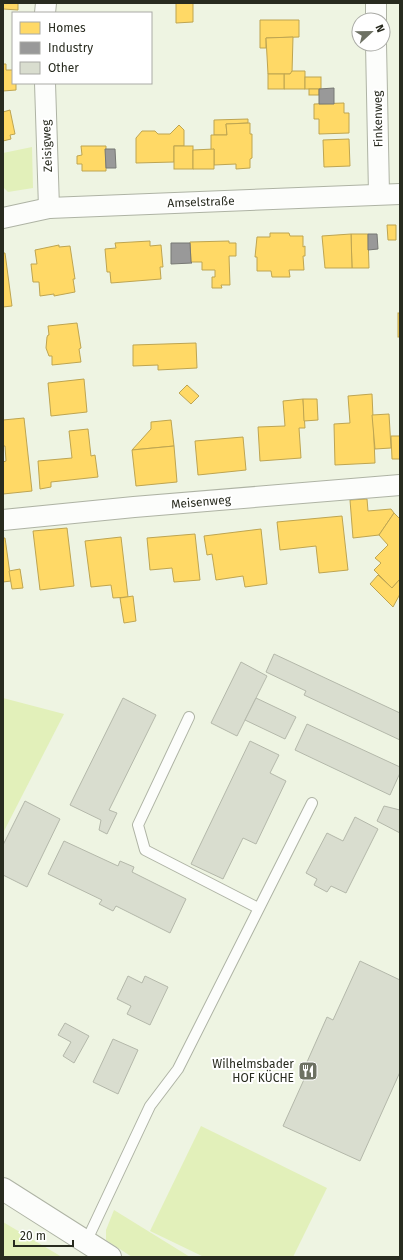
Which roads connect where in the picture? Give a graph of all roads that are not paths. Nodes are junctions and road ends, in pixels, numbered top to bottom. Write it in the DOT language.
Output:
graph roads {
  1 [pos="376,52"];
  2 [pos="45,84"];
  3 [pos="379,194"];
  4 [pos="400,194"];
  5 [pos="49,208"];
  6 [pos="5,214"];
  7 [pos="400,485"];
  8 [pos="3,520"];
  9 [pos="189,717"];
  10 [pos="312,803"];
  11 [pos="258,908"];
  12 [pos="3,1189"];
  13 [pos="86,1242"];
  14 [pos="110,1257"];
  1 -- 3 [label="street, Finkenweg"];
  2 -- 5 [label="street, Zeisigweg"];
  3 -- 4 [label="street, Amselstraße"];
  3 -- 5 [label="street, Amselstraße"];
  5 -- 6 [label="street, Amselstraße"];
  7 -- 8 [label="street, Meisenweg"];
  9 -- 11 [label="lane"];
  10 -- 11 [label="lane"];
  11 -- 13 [label="lane"];
  12 -- 13 [label="main road"];
  13 -- 14 [label="main road"];
}
